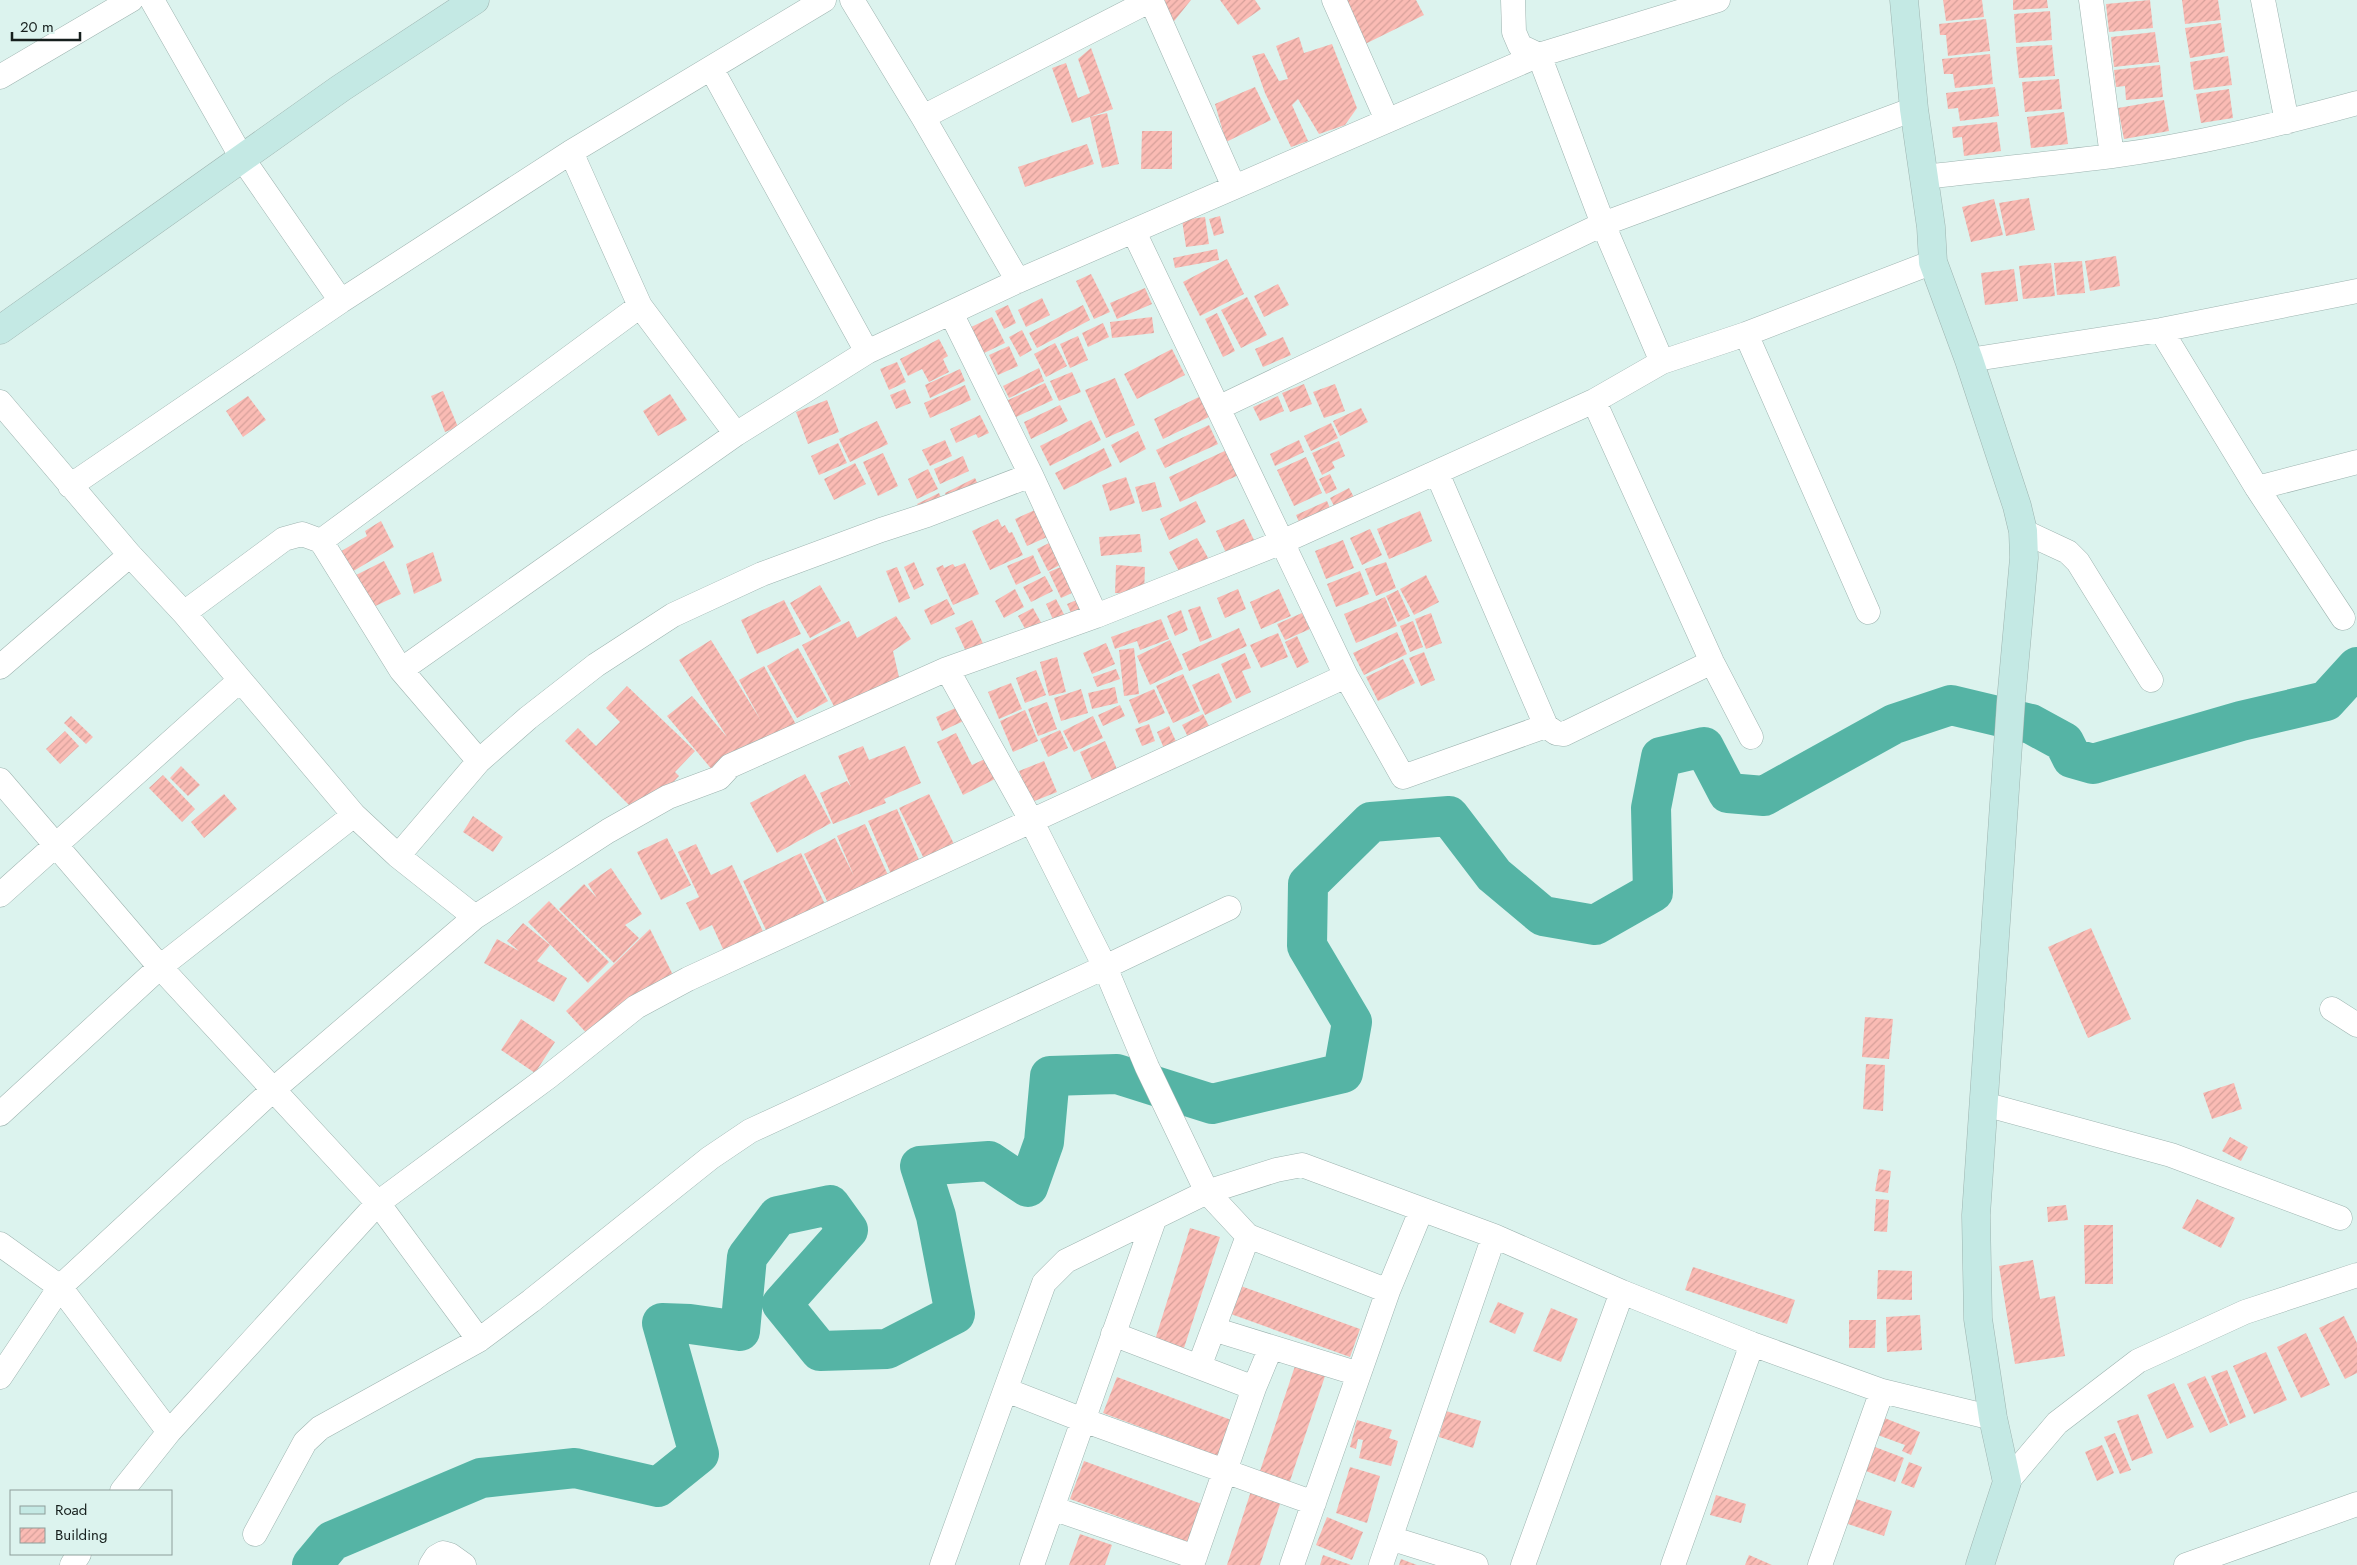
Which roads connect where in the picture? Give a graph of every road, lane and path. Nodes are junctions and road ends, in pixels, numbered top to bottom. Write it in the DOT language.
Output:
graph roads {
  1 [pos="131,0"];
  2 [pos="152,0"];
  3 [pos="475,0"];
  4 [pos="824,0"];
  5 [pos="852,0"];
  6 [pos="1151,0"];
  7 [pos="1334,0"];
  8 [pos="1513,0"];
  9 [pos="1718,0"];
  10 [pos="1904,0"];
  11 [pos="2091,0"];
  12 [pos="2263,0"];
  13 [pos="1538,55"];
  14 [pos="711,68"];
  15 [pos="0,77"];
  16 [pos="2357,103"];
  17 [pos="1914,109"];
  18 [pos="923,117"];
  19 [pos="1386,120"];
  20 [pos="2287,122"];
  21 [pos="571,152"];
  22 [pos="2112,156"];
  23 [pos="242,158"];
  24 [pos="1923,177"];
  25 [pos="1234,187"];
  26 [pos="1602,224"];
  27 [pos="1134,232"];
  28 [pos="1933,262"];
  29 [pos="1018,282"];
  30 [pos="2357,291"];
  31 [pos="341,301"];
  32 [pos="640,306"];
  33 [pos="951,313"];
  34 [pos="0,330"];
  35 [pos="2161,330"];
  36 [pos="1746,334"];
  37 [pos="867,352"];
  38 [pos="1969,360"];
  39 [pos="1662,362"];
  40 [pos="1594,401"];
  41 [pos="0,402"];
  42 [pos="1218,408"];
  43 [pos="736,434"];
  44 [pos="2357,462"];
  45 [pos="1437,473"];
  46 [pos="1031,475"];
  47 [pos="70,486"];
  48 [pos="2257,488"];
  49 [pos="2023,531"];
  50 [pos="321,541"];
  51 [pos="1282,542"];
  52 [pos="130,555"];
  53 [pos="1868,612"];
  54 [pos="184,613"];
  55 [pos="1096,616"];
  56 [pos="2343,618"];
  57 [pos="2,660"];
  58 [pos="1712,662"];
  59 [pos="946,669"];
  60 [pos="401,670"];
  61 [pos="1346,676"];
  62 [pos="239,680"];
  63 [pos="2151,680"];
  64 [pos="1546,726"];
  65 [pos="1751,737"];
  66 [pos="479,761"];
  67 [pos="0,780"];
  68 [pos="354,815"];
  69 [pos="1031,820"];
  70 [pos="55,846"];
  71 [pos="398,856"];
  72 [pos="0,896"];
  73 [pos="1229,908"];
  74 [pos="475,917"];
  75 [pos="160,967"];
  76 [pos="1105,967"];
  77 [pos="2332,1009"];
  78 [pos="2357,1024"];
  79 [pos="274,1089"];
  80 [pos="1984,1104"];
  81 [pos="0,1114"];
  82 [pos="1208,1192"];
  83 [pos="378,1203"];
  84 [pos="1421,1211"];
  85 [pos="2340,1218"];
  86 [pos="1154,1220"];
  87 [pos="1248,1236"];
  88 [pos="1494,1236"];
  89 [pos="0,1244"];
  90 [pos="2357,1275"];
  91 [pos="60,1287"];
  92 [pos="1388,1291"];
  93 [pos="1622,1292"];
  94 [pos="1213,1329"];
  95 [pos="1114,1334"];
  96 [pos="479,1340"];
  97 [pos="1752,1344"];
  98 [pos="1271,1347"];
  99 [pos="1199,1367"];
  100 [pos="1359,1374"];
  101 [pos="0,1377"];
  102 [pos="1254,1388"];
  103 [pos="1006,1390"];
  104 [pos="1882,1391"];
  105 [pos="1993,1418"];
  106 [pos="1083,1420"];
  107 [pos="170,1432"];
  108 [pos="1225,1470"];
  109 [pos="2007,1482"];
  110 [pos="123,1490"];
  111 [pos="1314,1502"];
  112 [pos="2356,1507"];
  113 [pos="1052,1508"];
  114 [pos="255,1534"];
  115 [pos="1390,1538"];
  116 [pos="2233,1557"];
  117 [pos="1193,1561"];
  118 [pos="431,1565"];
  119 [pos="464,1565"];
  120 [pos="942,1565"];
  121 [pos="1032,1565"];
  122 [pos="1292,1565"];
  123 [pos="1380,1565"];
  124 [pos="1476,1565"];
  125 [pos="1523,1565"];
  126 [pos="1673,1565"];
  127 [pos="1820,1565"];
  128 [pos="1980,1565"];
  129 [pos="2186,1565"];
  1 -- 15 [label="street"];
  2 -- 23 [label="street"];
  3 -- 23 [label="street"];
  4 -- 14 [label="street"];
  5 -- 18 [label="street"];
  6 -- 18 [label="street"];
  6 -- 25 [label="street"];
  7 -- 19 [label="street"];
  8 -- 13 [label="street"];
  9 -- 13 [label="street"];
  10 -- 17 [label="street"];
  11 -- 22 [label="street"];
  12 -- 20 [label="street"];
  13 -- 19 [label="street"];
  13 -- 26 [label="street"];
  14 -- 21 [label="street"];
  14 -- 37 [label="street"];
  16 -- 20 [label="street"];
  17 -- 24 [label="street"];
  17 -- 26 [label="street"];
  18 -- 29 [label="street"];
  19 -- 25 [label="street"];
  20 -- 22 [label="street"];
  21 -- 31 [label="street"];
  21 -- 32 [label="street"];
  22 -- 24 [label="street"];
  23 -- 31 [label="street"];
  23 -- 34 [label="street"];
  24 -- 28 [label="street"];
  25 -- 27 [label="street"];
  26 -- 39 [label="street"];
  26 -- 42 [label="street"];
  27 -- 29 [label="street"];
  27 -- 42 [label="street"];
  28 -- 36 [label="street"];
  28 -- 38 [label="street"];
  29 -- 33 [label="street"];
  30 -- 35 [label="street"];
  31 -- 47 [label="street"];
  32 -- 43 [label="street"];
  32 -- 50 [label="street"];
  33 -- 37 [label="street"];
  33 -- 46 [label="street"];
  35 -- 38 [label="street"];
  35 -- 48 [label="street"];
  36 -- 39 [label="street"];
  36 -- 53 [label="street"];
  37 -- 43 [label="street"];
  38 -- 49 [label="street"];
  39 -- 40 [label="street"];
  40 -- 45 [label="street"];
  40 -- 58 [label="street"];
  41 -- 47 [label="street"];
  42 -- 51 [label="street"];
  43 -- 60 [label="street"];
  44 -- 48 [label="street"];
  45 -- 51 [label="street"];
  45 -- 64 [label="street"];
  46 -- 55 [label="street"];
  46 -- 66 [label="street"];
  47 -- 52 [label="street"];
  48 -- 56 [label="street"];
  49 -- 63 [label="street"];
  49 -- 80 [label="street"];
  50 -- 54 [label="street"];
  50 -- 60 [label="street"];
  51 -- 55 [label="street"];
  51 -- 61 [label="street"];
  52 -- 54 [label="street"];
  52 -- 57 [label="street"];
  54 -- 62 [label="street"];
  55 -- 59 [label="street"];
  58 -- 64 [label="street"];
  58 -- 65 [label="street"];
  59 -- 69 [label="street"];
  59 -- 74 [label="street"];
  60 -- 66 [label="street"];
  61 -- 64 [label="street"];
  61 -- 69 [label="street"];
  62 -- 68 [label="street"];
  62 -- 70 [label="street"];
  66 -- 71 [label="street"];
  67 -- 70 [label="street"];
  68 -- 71 [label="street"];
  68 -- 75 [label="street"];
  69 -- 76 [label="street"];
  69 -- 83 [label="street"];
  70 -- 72 [label="street"];
  70 -- 75 [label="street"];
  71 -- 74 [label="street"];
  73 -- 76 [label="street"];
  74 -- 79 [label="street"];
  75 -- 79 [label="street"];
  75 -- 81 [label="street"];
  76 -- 82 [label="street"];
  76 -- 96 [label="street"];
  77 -- 78 [label="street"];
  79 -- 83 [label="street"];
  79 -- 91 [label="street"];
  80 -- 85 [label="street"];
  80 -- 105 [label="street"];
  82 -- 84 [label="street"];
  82 -- 86 [label="street"];
  82 -- 87 [label="street"];
  83 -- 96 [label="street"];
  83 -- 107 [label="street"];
  84 -- 88 [label="street"];
  84 -- 92 [label="street"];
  86 -- 95 [label="street"];
  86 -- 103 [label="street"];
  87 -- 92 [label="street"];
  87 -- 94 [label="street"];
  88 -- 93 [label="street"];
  88 -- 115 [label="street"];
  89 -- 91 [label="street"];
  90 -- 109 [label="street"];
  91 -- 101 [label="street"];
  91 -- 107 [label="street"];
  92 -- 100 [label="street"];
  93 -- 97 [label="street"];
  93 -- 125 [label="street"];
  94 -- 98 [label="street"];
  94 -- 99 [label="street"];
  95 -- 99 [label="street"];
  95 -- 106 [label="street"];
  96 -- 114 [label="street"];
  97 -- 104 [label="street"];
  97 -- 126 [label="street"];
  98 -- 100 [label="street"];
  98 -- 102 [label="street"];
  99 -- 102 [label="street"];
  100 -- 111 [label="street"];
  102 -- 108 [label="street"];
  103 -- 106 [label="street"];
  103 -- 120 [label="street"];
  104 -- 105 [label="street"];
  104 -- 127 [label="street"];
  105 -- 109 [label="street"];
  106 -- 108 [label="street"];
  106 -- 113 [label="street"];
  107 -- 110 [label="street"];
  108 -- 111 [label="street"];
  108 -- 117 [label="street"];
  109 -- 128 [label="street"];
  111 -- 122 [label="street"];
  112 -- 116 [label="street"];
  113 -- 117 [label="street"];
  113 -- 121 [label="street"];
  115 -- 123 [label="street"];
  115 -- 124 [label="street"];
  116 -- 129 [label="street"];
  118 -- 119 [label="street"];
}
